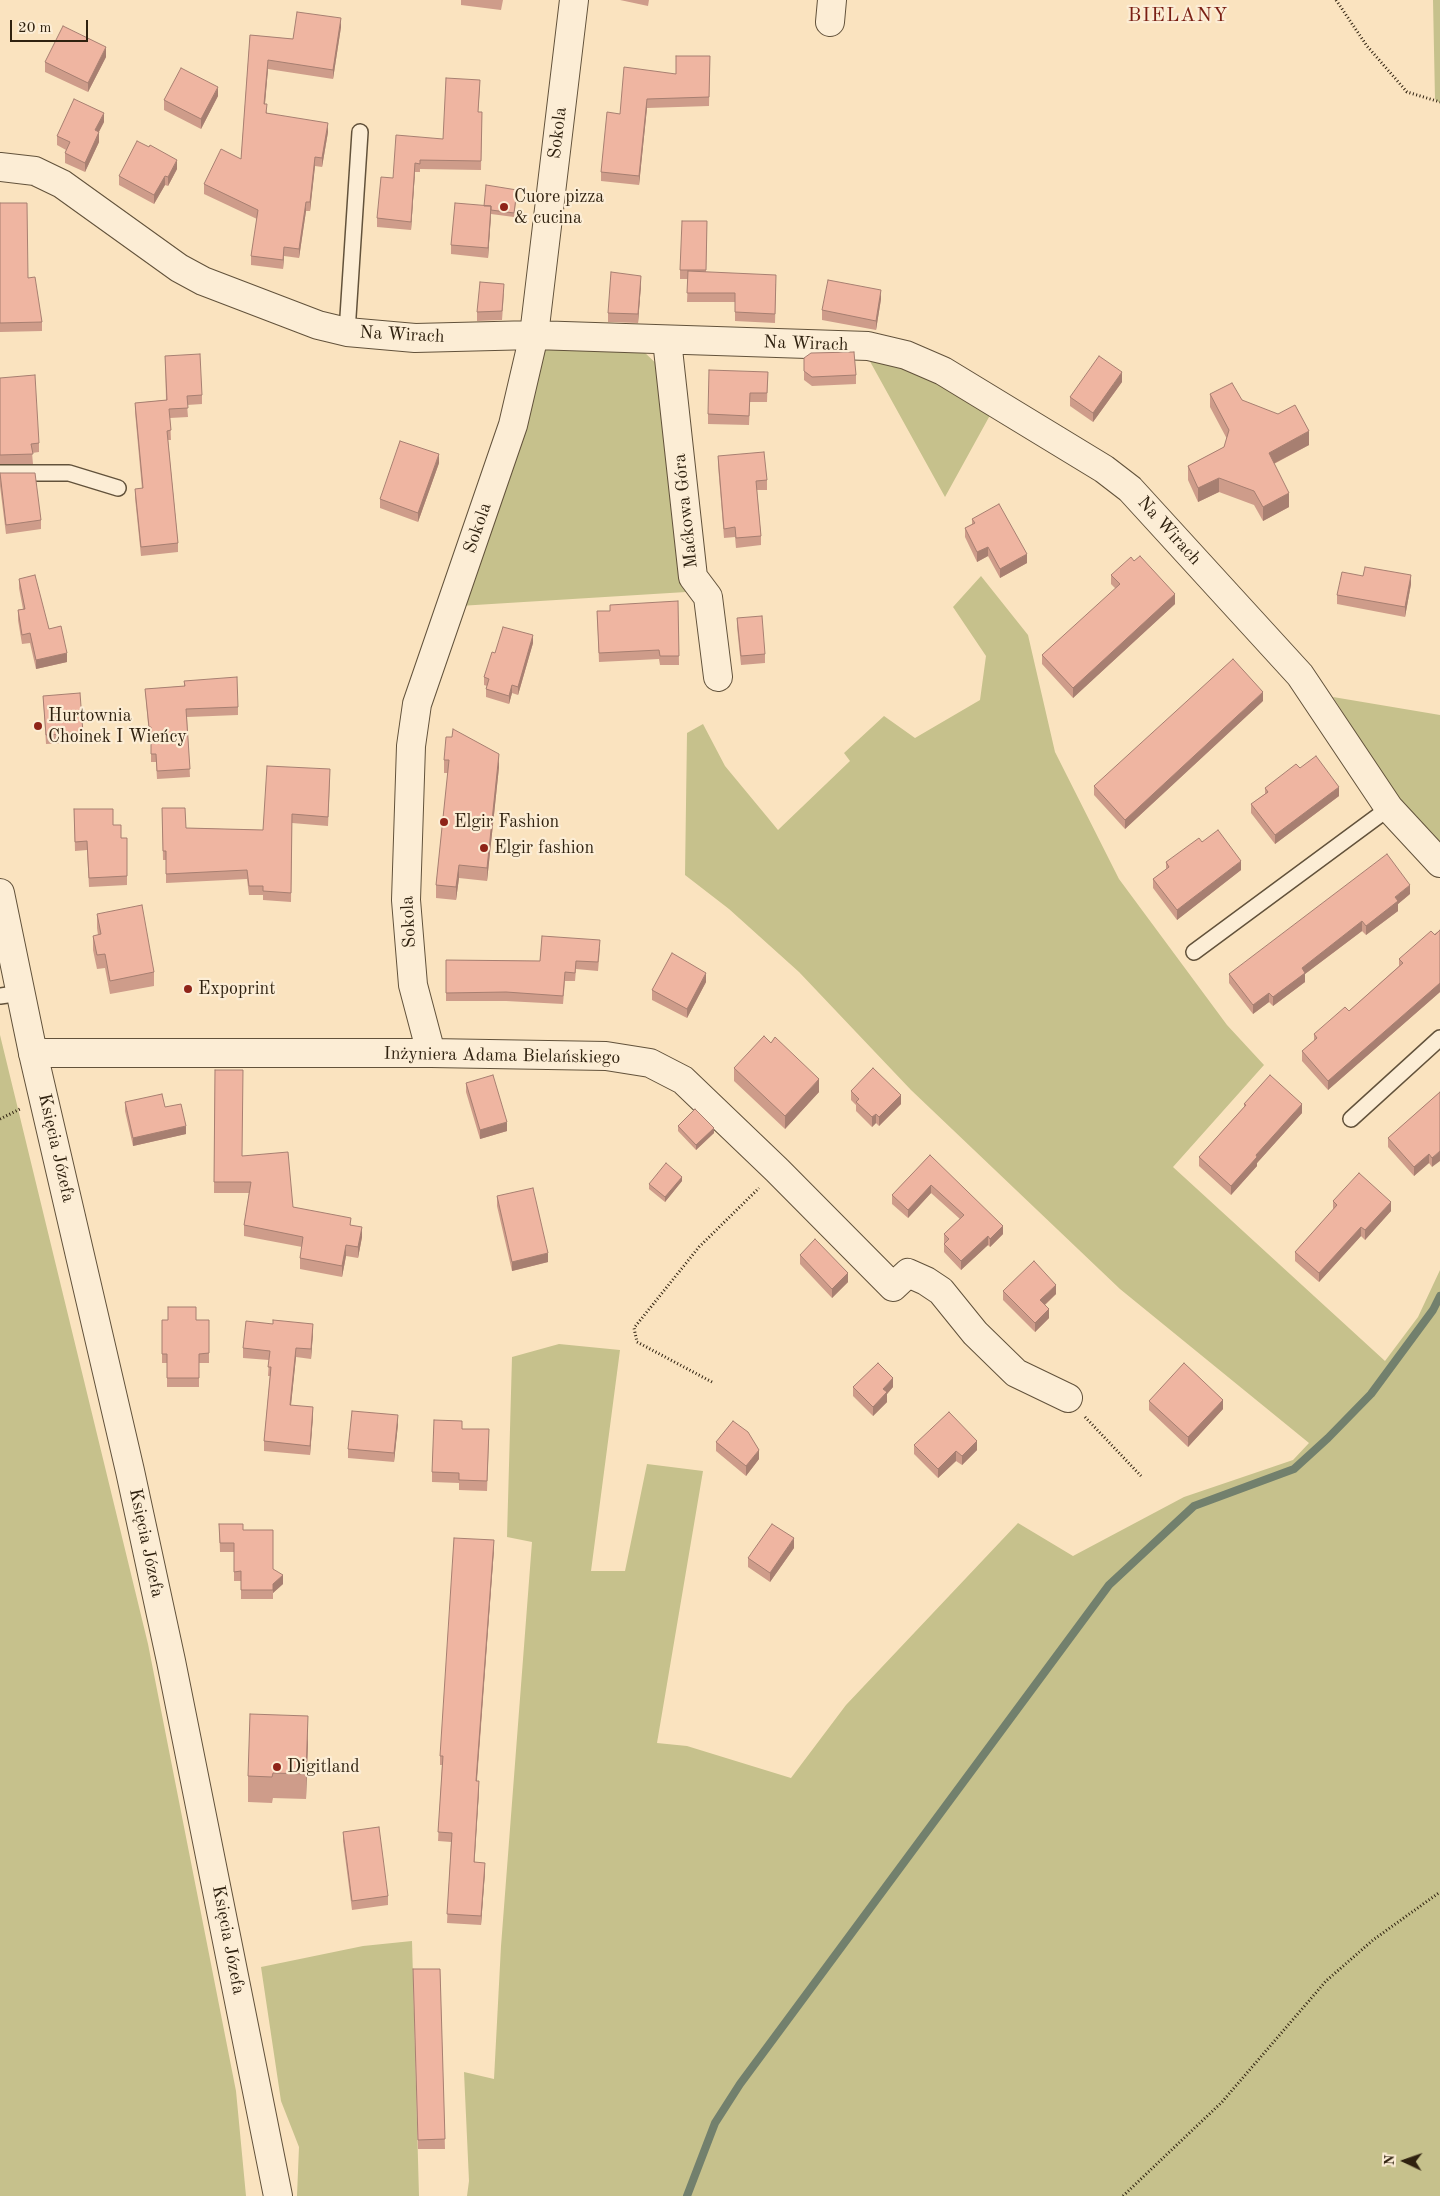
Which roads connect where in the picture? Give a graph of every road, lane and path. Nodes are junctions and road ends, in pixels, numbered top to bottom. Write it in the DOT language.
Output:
graph roads {
  1 [pos="574,0"];
  2 [pos="1336,0"];
  3 [pos="1440,102"];
  4 [pos="360,132"];
  5 [pos="0,167"];
  6 [pos="347,332"];
  7 [pos="534,335"];
  8 [pos="667,340"];
  9 [pos="0,473"];
  10 [pos="118,488"];
  11 [pos="718,677"];
  12 [pos="1389,808"];
  13 [pos="1440,863"];
  14 [pos="0,893"];
  15 [pos="1194,952"];
  16 [pos="10,994"];
  17 [pos="1440,1038"];
  18 [pos="34,1053"];
  19 [pos="431,1053"];
  20 [pos="27,1106"];
  21 [pos="0,1119"];
  22 [pos="1351,1119"];
  23 [pos="777,1170"];
  24 [pos="712,1382"];
  25 [pos="1068,1398"];
  26 [pos="1141,1476"];
  27 [pos="1440,1892"];
  28 [pos="278,2196"];
  29 [pos="1123,2196"];
  1 -- 7 [label="street, Sokola"];
  2 -- 3 [label="path"];
  4 -- 6 [label="lane"];
  5 -- 6 [label="street, Na Wirach"];
  6 -- 7 [label="street, Na Wirach"];
  7 -- 8 [label="street, Na Wirach"];
  7 -- 19 [label="street, Sokola"];
  8 -- 11 [label="street, Maćkowa Góra"];
  8 -- 12 [label="street, Na Wirach"];
  9 -- 10 [label="lane"];
  12 -- 13 [label="street, Na Wirach"];
  12 -- 15 [label="lane"];
  14 -- 16 [label="street, Księcia Józefa"];
  16 -- 18 [label="street, Księcia Józefa"];
  17 -- 22 [label="lane"];
  18 -- 19 [label="street, Inżyniera Adama Bielańskiego"];
  18 -- 28 [label="street, Księcia Józefa"];
  19 -- 23 [label="street, Inżyniera Adama Bielańskiego"];
  20 -- 21 [label="path"];
  23 -- 24 [label="path"];
  23 -- 25 [label="street, Inżyniera Adama Bielańskiego"];
  25 -- 26 [label="path"];
  27 -- 29 [label="path"];
}
